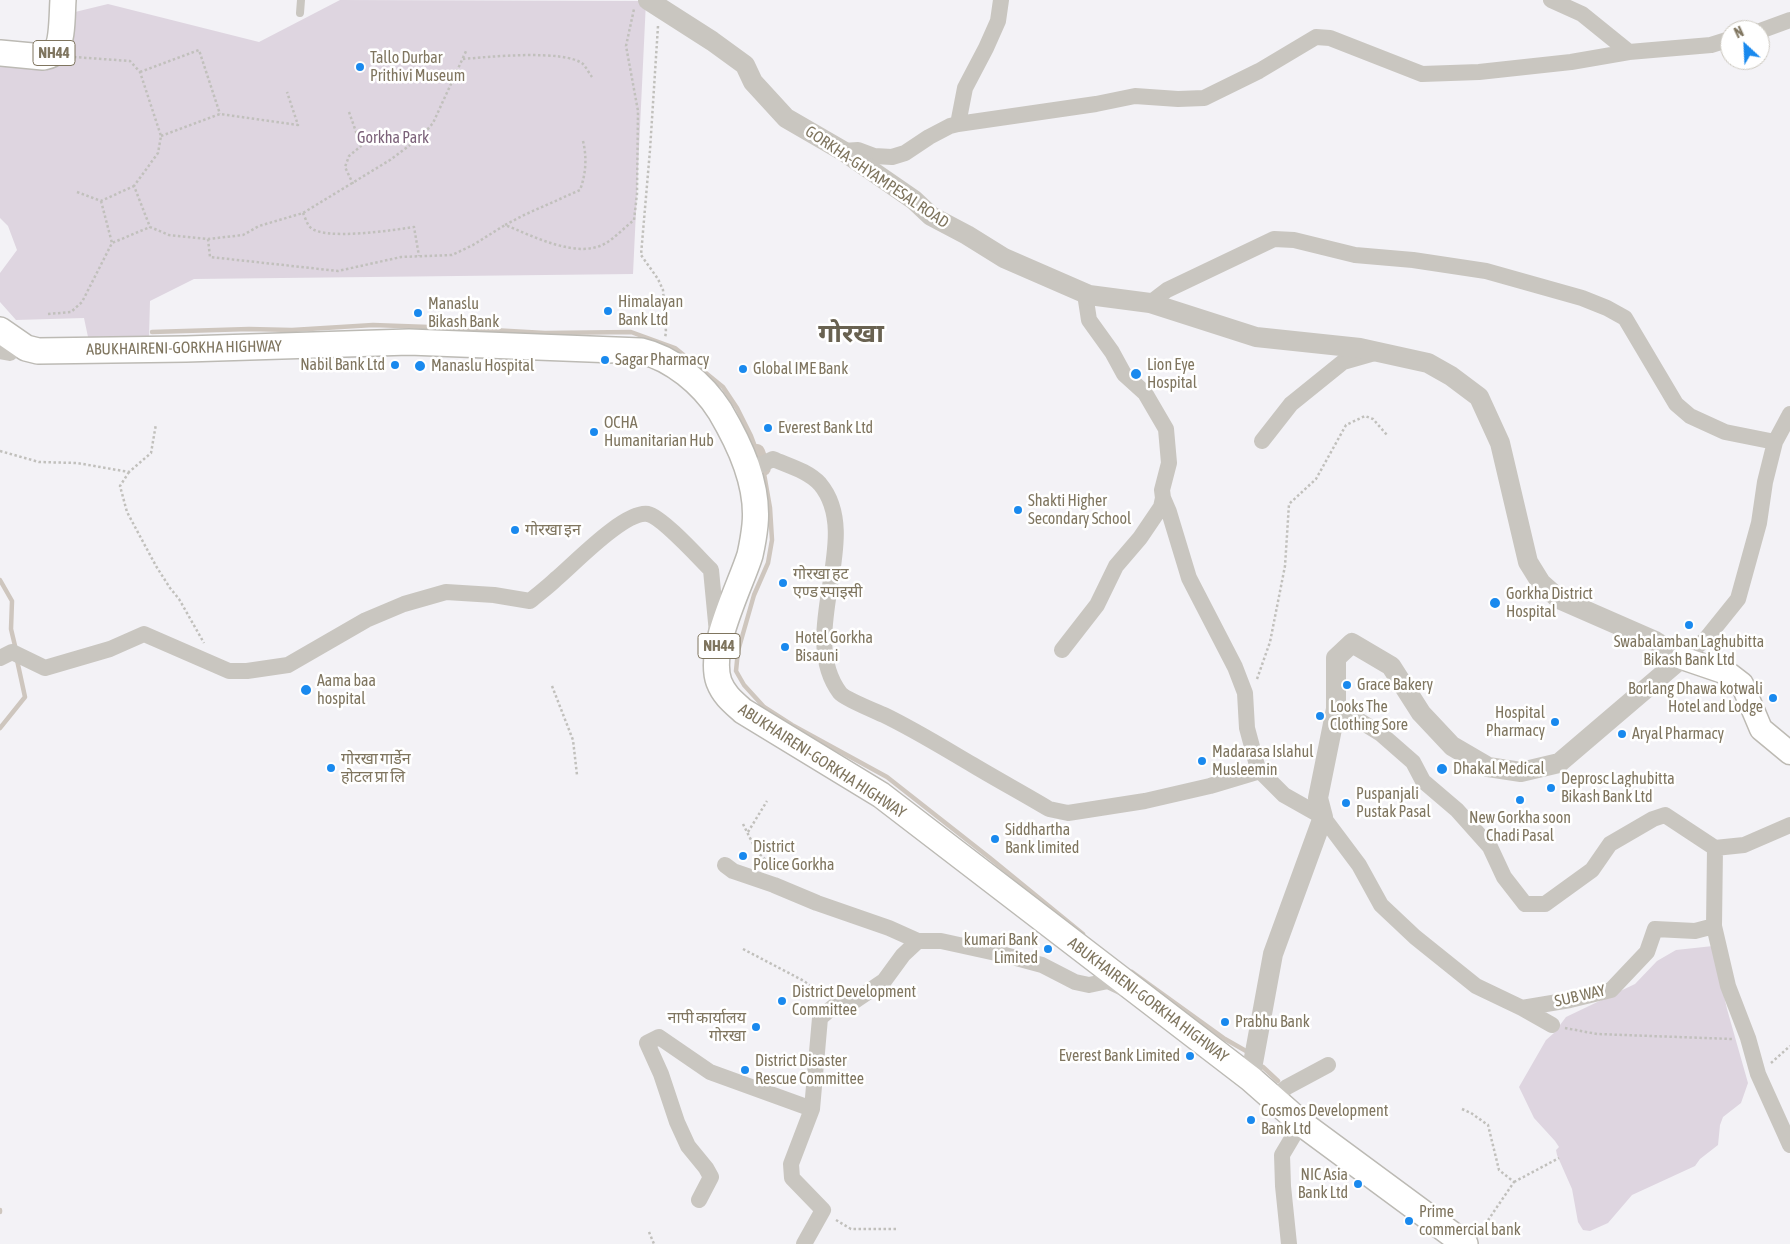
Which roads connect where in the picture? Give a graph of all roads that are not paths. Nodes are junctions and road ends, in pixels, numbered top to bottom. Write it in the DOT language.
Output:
graph roads {
  1 [pos="63,0"];
  2 [pos="301,0"];
  3 [pos="1001,0"];
  4 [pos="1551,0"];
  5 [pos="647,5"];
  6 [pos="300,13"];
  7 [pos="1790,20"];
  8 [pos="1770,27"];
  9 [pos="1720,42"];
  10 [pos="1629,52"];
  11 [pos="0,53"];
  12 [pos="958,124"];
  13 [pos="843,151"];
  14 [pos="1085,294"];
  15 [pos="1150,303"];
  16 [pos="6,341"];
  17 [pos="1378,352"];
  18 [pos="1790,414"];
  19 [pos="1262,441"];
  20 [pos="1775,442"];
  21 [pos="748,471"];
  22 [pos="1163,498"];
  23 [pos="720,645"];
  24 [pos="1062,650"];
  25 [pos="6,655"];
  26 [pos="1682,658"];
  27 [pos="1336,706"];
  28 [pos="1790,753"];
  29 [pos="1260,771"];
  30 [pos="1323,817"];
  31 [pos="1790,825"];
  32 [pos="1715,848"];
  33 [pos="724,865"];
  34 [pos="1714,926"];
  35 [pos="918,941"];
  36 [pos="1143,997"];
  37 [pos="1522,1008"];
  38 [pos="1552,1025"];
  39 [pos="1328,1065"];
  40 [pos="1251,1079"];
  41 [pos="1273,1098"];
  42 [pos="812,1109"];
  43 [pos="1301,1122"];
  44 [pos="1790,1145"];
  45 [pos="699,1200"];
  46 [pos="1471,1240"];
  47 [pos="804,1244"];
  48 [pos="1289,1244"];
  1 -- 11 [label="main road, NH44"];
  2 -- 6 [label="lane"];
  3 -- 12 [label="street"];
  4 -- 10 [label="street"];
  5 -- 13 [label="street, GORKHA-GHYAMPESAL ROAD"];
  7 -- 8 [label="street"];
  9 -- 10 [label="street"];
  10 -- 12 [label="street"];
  12 -- 13 [label="street"];
  13 -- 14 [label="street, GORKHA-GHYAMPESAL ROAD"];
  14 -- 15 [label="street, GORKHA-GHYAMPESAL ROAD"];
  14 -- 22 [label="street"];
  15 -- 17 [label="street, GORKHA-GHYAMPESAL ROAD"];
  15 -- 20 [label="street"];
  16 -- 21 [label="main road, ABUKHAIRENI-GORKHA HIGHWAY / NH44"];
  17 -- 19 [label="street"];
  17 -- 26 [label="street, GORKHA-GHYAMPESAL ROAD"];
  18 -- 20 [label="street"];
  20 -- 26 [label="street"];
  21 -- 23 [label="main road, ABUKHAIRENI-GORKHA HIGHWAY / NH44"];
  21 -- 29 [label="street"];
  22 -- 24 [label="street"];
  22 -- 29 [label="street"];
  23 -- 25 [label="street"];
  23 -- 36 [label="main road, ABUKHAIRENI-GORKHA HIGHWAY / NH44"];
  26 -- 27 [label="street"];
  26 -- 28 [label="main road, GORKHA-GHYAMPESAL ROAD"];
  27 -- 30 [label="street"];
  27 -- 32 [label="street"];
  29 -- 30 [label="street"];
  30 -- 37 [label="street"];
  30 -- 40 [label="street"];
  31 -- 32 [label="street"];
  32 -- 34 [label="street"];
  33 -- 35 [label="street"];
  34 -- 37 [label="street, SUB WAY"];
  34 -- 44 [label="street"];
  35 -- 36 [label="street"];
  35 -- 42 [label="street"];
  36 -- 40 [label="main road, ABUKHAIRENI-GORKHA HIGHWAY / NH44"];
  37 -- 38 [label="street"];
  39 -- 41 [label="street"];
  40 -- 41 [label="main road, ABUKHAIRENI-GORKHA HIGHWAY / NH44"];
  41 -- 43 [label="main road, ABUKHAIRENI-GORKHA HIGHWAY / NH44"];
  42 -- 45 [label="street"];
  42 -- 47 [label="street"];
  43 -- 46 [label="main road, ABUKHAIRENI-GORKHA HIGHWAY / NH44"];
  43 -- 48 [label="street"];
}
